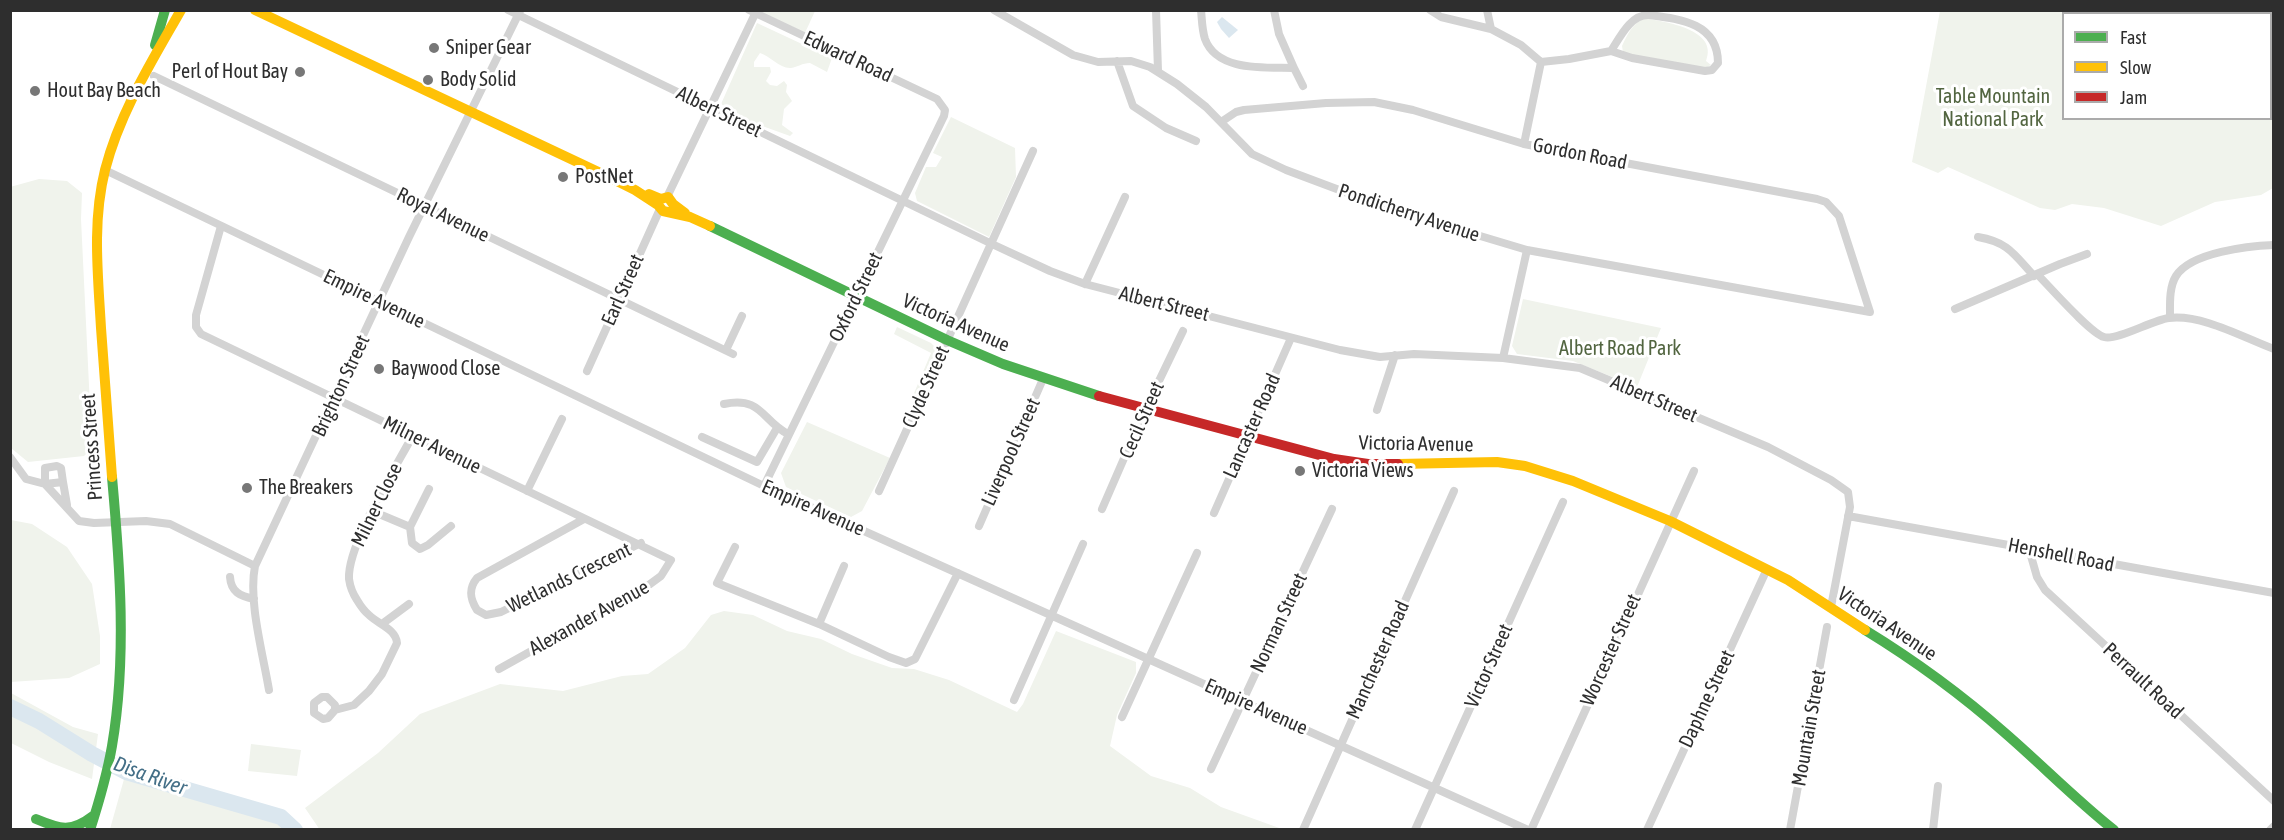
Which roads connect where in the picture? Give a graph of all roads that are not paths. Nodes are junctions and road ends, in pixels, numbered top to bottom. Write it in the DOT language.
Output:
graph roads {
  1 [pos="165,10"];
  2 [pos="181,10"];
  3 [pos="508,10"];
  4 [pos="994,10"];
  5 [pos="1156,10"];
  6 [pos="1201,10"];
  7 [pos="1274,10"];
  8 [pos="1430,10"];
  9 [pos="1487,10"];
  10 [pos="260,11"];
  11 [pos="752,12"];
  12 [pos="519,13"];
  13 [pos="1491,29"];
  14 [pos="1611,51"];
  15 [pos="1117,61"];
  16 [pos="1541,62"];
  17 [pos="1294,68"];
  18 [pos="1158,71"];
  19 [pos="150,72"];
  20 [pos="1303,86"];
  21 [pos="945,107"];
  22 [pos="710,108"];
  23 [pos="471,112"];
  24 [pos="1221,122"];
  25 [pos="1196,141"];
  26 [pos="1524,144"];
  27 [pos="1033,151"];
  28 [pos="105,170"];
  29 [pos="1125,197"];
  30 [pos="903,201"];
  31 [pos="664,204"];
  32 [pos="424,206"];
  33 [pos="221,226"];
  34 [pos="1978,237"];
  35 [pos="992,244"];
  36 [pos="2274,245"];
  37 [pos="1527,250"];
  38 [pos="2088,254"];
  39 [pos="2036,275"];
  40 [pos="1085,284"];
  41 [pos="856,297"];
  42 [pos="618,300"];
  43 [pos="380,302"];
  44 [pos="1955,309"];
  45 [pos="1870,312"];
  46 [pos="742,316"];
  47 [pos="2170,317"];
  48 [pos="1183,331"];
  49 [pos="1291,338"];
  50 [pos="947,340"];
  51 [pos="2274,349"];
  52 [pos="1395,355"];
  53 [pos="1503,358"];
  54 [pos="587,371"];
  55 [pos="1043,379"];
  56 [pos="335,399"];
  57 [pos="724,404"];
  58 [pos="1145,410"];
  59 [pos="1377,410"];
  60 [pos="562,418"];
  61 [pos="777,428"];
  62 [pos="789,434"];
  63 [pos="412,435"];
  64 [pos="702,437"];
  65 [pos="1248,437"];
  66 [pos="10,457"];
  67 [pos="1694,471"];
  68 [pos="63,482"];
  69 [pos="45,484"];
  70 [pos="764,486"];
  71 [pos="429,489"];
  72 [pos="528,491"];
  73 [pos="879,491"];
  74 [pos="1454,491"];
  75 [pos="1563,502"];
  76 [pos="67,507"];
  77 [pos="1102,509"];
  78 [pos="1332,509"];
  79 [pos="372,512"];
  80 [pos="1214,513"];
  81 [pos="1848,516"];
  82 [pos="584,519"];
  83 [pos="115,521"];
  84 [pos="1670,521"];
  85 [pos="451,526"];
  86 [pos="979,526"];
  87 [pos="410,527"];
  88 [pos="641,543"];
  89 [pos="1083,544"];
  90 [pos="735,547"];
  91 [pos="2029,549"];
  92 [pos="1197,553"];
  93 [pos="671,560"];
  94 [pos="255,566"];
  95 [pos="844,567"];
  96 [pos="1767,569"];
  97 [pos="958,573"];
  98 [pos="230,577"];
  99 [pos="2274,593"];
  100 [pos="254,599"];
  101 [pos="409,604"];
  102 [pos="1831,607"];
  103 [pos="1051,615"];
  104 [pos="382,624"];
  105 [pos="819,624"];
  106 [pos="1827,627"];
  107 [pos="1148,659"];
  108 [pos="499,669"];
  109 [pos="269,690"];
  110 [pos="1014,700"];
  111 [pos="1242,702"];
  112 [pos="335,711"];
  113 [pos="1122,717"];
  114 [pos="1339,745"];
  115 [pos="1211,770"];
  116 [pos="1938,786"];
  117 [pos="1435,788"];
  118 [pos="2274,801"];
  119 [pos="2085,807"];
  120 [pos="95,815"];
  121 [pos="36,819"];
  122 [pos="2274,826"];
  123 [pos="90,830"];
  124 [pos="1303,830"];
  125 [pos="1415,830"];
  126 [pos="1529,830"];
  127 [pos="1647,830"];
  128 [pos="1790,830"];
  129 [pos="1933,830"];
  130 [pos="2104,830"];
  131 [pos="2114,830"];
  132 [pos="2270,830"];
  1 -- 19 [label="street, Princess Street"];
  2 -- 19 [label="street, Princess Street"];
  3 -- 12 [label="street, Albert Street"];
  4 -- 15 [label="street, Pondicherry Avenue"];
  5 -- 18 [label="street"];
  6 -- 17 [label="street"];
  7 -- 17 [label="street"];
  8 -- 13 [label="street"];
  9 -- 13 [label="street"];
  10 -- 23 [label="street, Victoria Avenue"];
  11 -- 21 [label="street, Edward Road"];
  11 -- 22 [label="street, Earl Street"];
  12 -- 22 [label="street, Albert Street"];
  12 -- 23 [label="street, Brighton Street"];
  13 -- 16 [label="street"];
  14 -- 14 [label="street"];
  14 -- 16 [label="street"];
  15 -- 18 [label="street, Pondicherry Avenue"];
  15 -- 25 [label="street"];
  16 -- 26 [label="street"];
  17 -- 20 [label="street"];
  18 -- 24 [label="street, Pondicherry Avenue"];
  19 -- 28 [label="street, Princess Street"];
  19 -- 32 [label="street, Royal Avenue"];
  21 -- 30 [label="street, Oxford Street"];
  22 -- 30 [label="street, Albert Street"];
  22 -- 31 [label="street, Earl Street"];
  23 -- 31 [label="street, Victoria Avenue"];
  23 -- 32 [label="street, Brighton Street"];
  24 -- 26 [label="street, Gordon Road"];
  24 -- 37 [label="street, Pondicherry Avenue"];
  26 -- 45 [label="street, Gordon Road"];
  27 -- 35 [label="street, Clyde Street"];
  28 -- 33 [label="street, Empire Avenue"];
  28 -- 83 [label="street, Princess Street"];
  29 -- 40 [label="street"];
  30 -- 35 [label="street, Albert Street"];
  30 -- 41 [label="street, Oxford Street"];
  31 -- 41 [label="street, Victoria Avenue"];
  31 -- 42 [label="street, Earl Street"];
  32 -- 42 [label="street, Royal Avenue"];
  32 -- 43 [label="street, Brighton Street"];
  33 -- 43 [label="street, Empire Avenue"];
  33 -- 56 [label="street, Milner Avenue"];
  34 -- 39 [label="street"];
  35 -- 40 [label="street, Albert Street"];
  35 -- 50 [label="street, Clyde Street"];
  36 -- 47 [label="street"];
  37 -- 45 [label="street, Pondicherry Avenue"];
  37 -- 53 [label="street"];
  38 -- 39 [label="street"];
  39 -- 44 [label="street"];
  39 -- 47 [label="street"];
  40 -- 49 [label="street, Albert Street"];
  41 -- 50 [label="street, Victoria Avenue"];
  41 -- 62 [label="street, Oxford Street"];
  42 -- 46 [label="street, Royal Avenue"];
  42 -- 54 [label="street, Earl Street"];
  43 -- 56 [label="street, Brighton Street"];
  43 -- 70 [label="street, Empire Avenue"];
  47 -- 51 [label="street"];
  48 -- 58 [label="street, Cecil Street"];
  49 -- 52 [label="street, Albert Street"];
  49 -- 65 [label="street, Lancaster Road"];
  50 -- 55 [label="street, Victoria Avenue"];
  50 -- 73 [label="street, Clyde Street"];
  52 -- 53 [label="street, Albert Street"];
  52 -- 59 [label="street"];
  53 -- 81 [label="street, Albert Street"];
  55 -- 58 [label="street, Victoria Avenue"];
  55 -- 86 [label="street, Liverpool Street"];
  56 -- 63 [label="street, Milner Avenue"];
  56 -- 94 [label="street, Brighton Street"];
  57 -- 61 [label="street"];
  58 -- 65 [label="street, Victoria Avenue"];
  58 -- 77 [label="street, Cecil Street"];
  60 -- 72 [label="street"];
  61 -- 62 [label="street"];
  61 -- 64 [label="street"];
  62 -- 70 [label="street, Oxford Street"];
  63 -- 72 [label="street, Milner Avenue"];
  63 -- 79 [label="street, Milner Close"];
  65 -- 80 [label="street, Lancaster Road"];
  65 -- 84 [label="street, Victoria Avenue"];
  66 -- 69 [label="street"];
  67 -- 84 [label="street, Worcester Street"];
  68 -- 69 [label="street"];
  68 -- 69 [label="street"];
  68 -- 76 [label="street"];
  69 -- 76 [label="street"];
  70 -- 97 [label="street, Empire Avenue"];
  71 -- 87 [label="street, Milner Avenue"];
  72 -- 82 [label="street, Milner Avenue"];
  74 -- 114 [label="street, Manchester Road"];
  75 -- 117 [label="street, Victor Street"];
  76 -- 83 [label="street"];
  78 -- 111 [label="street, Norman Street"];
  79 -- 87 [label="street"];
  79 -- 104 [label="street, Milner Close"];
  81 -- 91 [label="street, Henshell Road"];
  81 -- 102 [label="street"];
  82 -- 88 [label="street, Milner Avenue"];
  82 -- 88 [label="street, Wetlands Crescent"];
  83 -- 94 [label="street"];
  83 -- 120 [label="street, Princess Street"];
  84 -- 96 [label="street, Victoria Avenue"];
  84 -- 126 [label="street, Worcester Street"];
  85 -- 87 [label="street"];
  88 -- 93 [label="street, Milner Avenue"];
  89 -- 103 [label="street"];
  90 -- 105 [label="street"];
  91 -- 99 [label="street, Henshell Road"];
  91 -- 118 [label="street, Perrault Road"];
  92 -- 107 [label="street"];
  93 -- 108 [label="street, Alexander Avenue"];
  94 -- 100 [label="street"];
  95 -- 105 [label="street"];
  96 -- 102 [label="street, Victoria Avenue"];
  96 -- 127 [label="street, Daphne Street"];
  97 -- 103 [label="street, Empire Avenue"];
  97 -- 105 [label="street"];
  98 -- 100 [label="street"];
  100 -- 109 [label="street"];
  101 -- 104 [label="street"];
  102 -- 119 [label="street, Victoria Avenue"];
  103 -- 107 [label="street, Empire Avenue"];
  103 -- 110 [label="street"];
  104 -- 112 [label="street, Milner Close"];
  106 -- 128 [label="street, Mountain Street"];
  107 -- 111 [label="street, Empire Avenue"];
  107 -- 113 [label="street"];
  111 -- 114 [label="street, Empire Avenue"];
  111 -- 115 [label="street, Norman Street"];
  114 -- 117 [label="street, Empire Avenue"];
  114 -- 124 [label="street, Manchester Road"];
  116 -- 129 [label="street"];
  117 -- 125 [label="street, Victor Street"];
  117 -- 126 [label="street, Empire Avenue"];
  119 -- 130 [label="street, Victoria Avenue"];
  119 -- 131 [label="street, Victoria Avenue"];
  120 -- 121 [label="street"];
  120 -- 123 [label="street, Princess Street"];
  122 -- 132 [label="street"];
}
